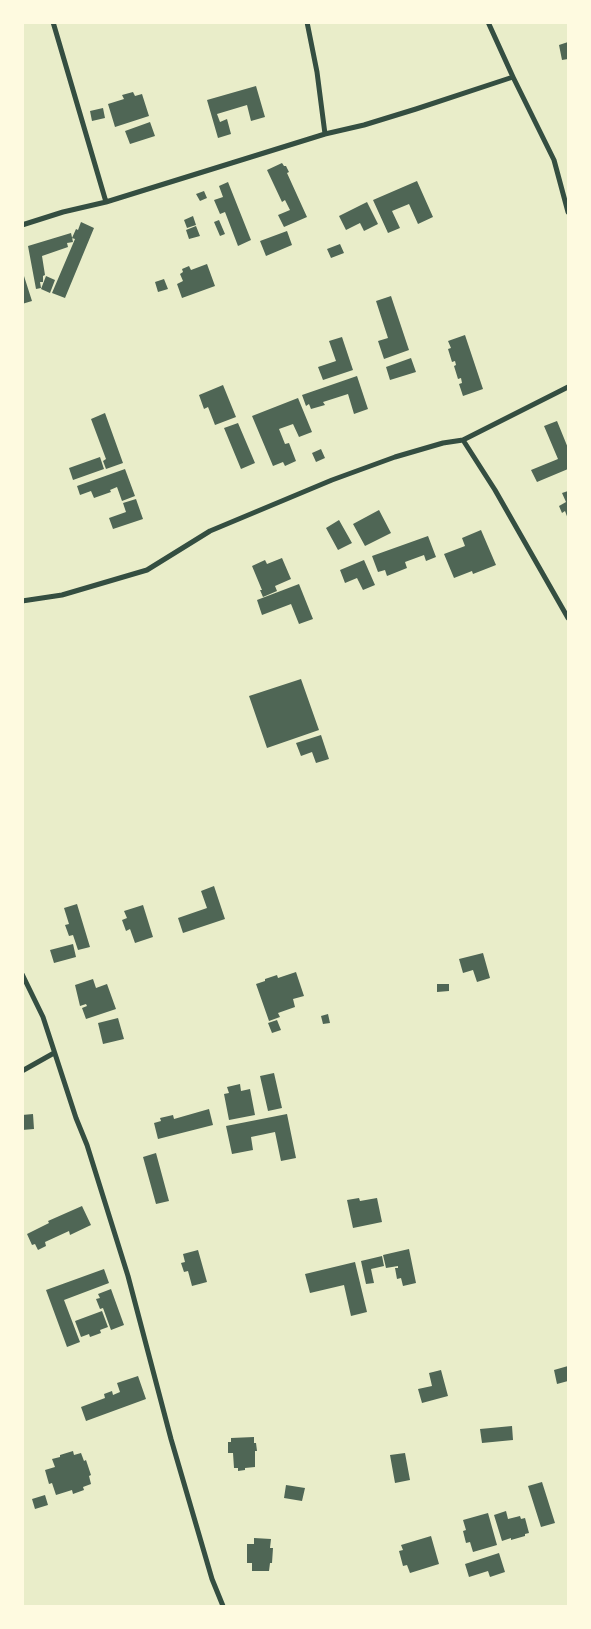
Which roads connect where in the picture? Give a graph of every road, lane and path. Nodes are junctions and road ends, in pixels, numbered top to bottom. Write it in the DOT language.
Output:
graph roads {
  1 [pos="53,22"];
  2 [pos="306,22"];
  3 [pos="488,22"];
  4 [pos="513,77"];
  5 [pos="325,134"];
  6 [pos="106,202"];
  7 [pos="568,212"];
  8 [pos="22,226"];
  9 [pos="568,387"];
  10 [pos="463,440"];
  11 [pos="22,601"];
  12 [pos="568,618"];
  13 [pos="22,974"];
  14 [pos="54,1053"];
  15 [pos="22,1071"];
  16 [pos="223,1606"];
  1 -- 6 [label="street"];
  2 -- 5 [label="street"];
  3 -- 4 [label="street"];
  4 -- 5 [label="street"];
  4 -- 7 [label="street"];
  5 -- 6 [label="street"];
  6 -- 8 [label="street"];
  9 -- 10 [label="street"];
  10 -- 11 [label="street"];
  10 -- 12 [label="street"];
  13 -- 14 [label="street"];
  14 -- 15 [label="street"];
  14 -- 16 [label="street"];
}
